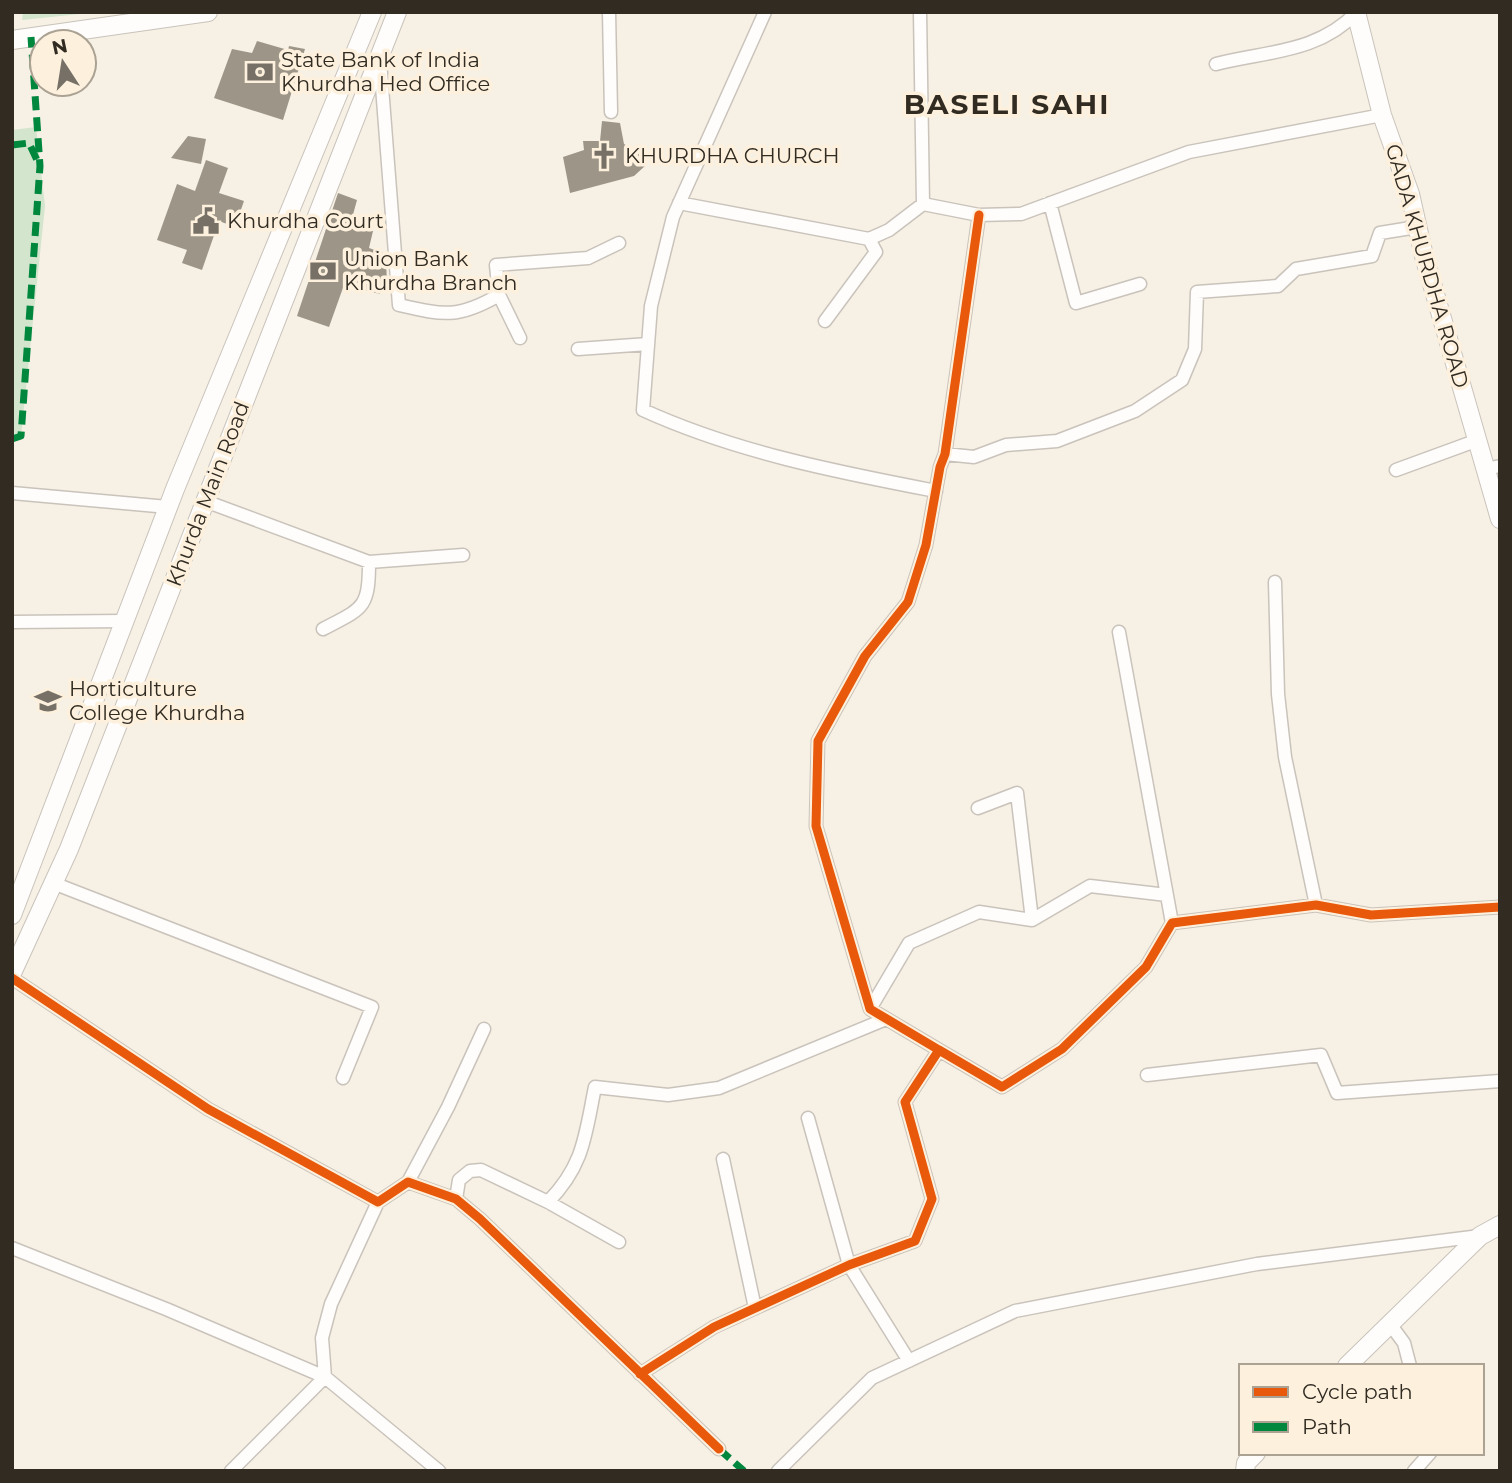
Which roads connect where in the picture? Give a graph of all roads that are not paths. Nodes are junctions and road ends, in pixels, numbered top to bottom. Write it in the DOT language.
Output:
graph roads {
  1 [pos="208,12"];
  2 [pos="372,12"];
  3 [pos="397,12"];
  4 [pos="609,12"];
  5 [pos="765,12"];
  6 [pos="920,12"];
  7 [pos="1356,12"];
  8 [pos="12,40"];
  9 [pos="379,57"];
  10 [pos="1216,64"];
  11 [pos="611,112"];
  12 [pos="1382,116"];
  13 [pos="679,203"];
  14 [pos="923,204"];
  15 [pos="1050,204"];
  16 [pos="979,215"];
  17 [pos="1417,227"];
  18 [pos="869,239"];
  19 [pos="619,243"];
  20 [pos="1140,284"];
  21 [pos="499,295"];
  22 [pos="825,321"];
  23 [pos="520,338"];
  24 [pos="648,344"];
  25 [pos="578,349"];
  26 [pos="1478,440"];
  27 [pos="945,454"];
  28 [pos="1493,468"];
  29 [pos="1396,470"];
  30 [pos="936,491"];
  31 [pos="12,493"];
  32 [pos="205,501"];
  33 [pos="167,507"];
  34 [pos="1500,519"];
  35 [pos="463,555"];
  36 [pos="369,562"];
  37 [pos="1275,582"];
  38 [pos="125,621"];
  39 [pos="12,622"];
  40 [pos="323,629"];
  41 [pos="1119,632"];
  42 [pos="83,736"];
  43 [pos="108,750"];
  44 [pos="978,808"];
  45 [pos="53,883"];
  46 [pos="1167,895"];
  47 [pos="1316,905"];
  48 [pos="1500,907"];
  49 [pos="12,915"];
  50 [pos="1032,920"];
  51 [pos="1172,923"];
  52 [pos="12,976"];
  53 [pos="870,1009"];
  54 [pos="886,1019"];
  55 [pos="484,1029"];
  56 [pos="939,1050"];
  57 [pos="1147,1074"];
  58 [pos="343,1078"];
  59 [pos="1500,1081"];
  60 [pos="808,1118"];
  61 [pos="723,1158"];
  62 [pos="408,1182"];
  63 [pos="456,1199"];
  64 [pos="378,1202"];
  65 [pos="548,1202"];
  66 [pos="1500,1225"];
  67 [pos="1480,1236"];
  68 [pos="620,1242"];
  69 [pos="12,1248"];
  70 [pos="849,1265"];
  71 [pos="755,1308"];
  72 [pos="1390,1324"];
  73 [pos="909,1361"];
  74 [pos="1349,1364"];
  75 [pos="1409,1364"];
  76 [pos="640,1374"];
  77 [pos="325,1377"];
  78 [pos="719,1449"];
  79 [pos="1254,1455"];
  80 [pos="1428,1455"];
  81 [pos="780,1470"];
  82 [pos="231,1471"];
  83 [pos="439,1471"];
  84 [pos="1245,1471"];
  85 [pos="1414,1471"];
  1 -- 8 [label="main road"];
  2 -- 33 [label="main road, Khurda Main Road"];
  3 -- 9 [label="main road, Khurda Main Road"];
  4 -- 11 [label="street"];
  5 -- 13 [label="street"];
  6 -- 14 [label="street"];
  7 -- 10 [label="street"];
  7 -- 12 [label="main road, GADA KHURDHA ROAD"];
  9 -- 21 [label="street"];
  9 -- 32 [label="main road, Khurda Main Road"];
  12 -- 15 [label="street"];
  12 -- 17 [label="main road, GADA KHURDHA ROAD"];
  13 -- 18 [label="street"];
  13 -- 24 [label="street"];
  14 -- 16 [label="street"];
  14 -- 18 [label="street"];
  15 -- 16 [label="street"];
  15 -- 20 [label="street"];
  16 -- 27 [label="street"];
  17 -- 26 [label="main road, GADA KHURDHA ROAD"];
  17 -- 27 [label="street"];
  18 -- 22 [label="street"];
  19 -- 21 [label="street"];
  21 -- 23 [label="street"];
  24 -- 25 [label="street"];
  24 -- 30 [label="street"];
  26 -- 28 [label="main road, GADA KHURDHA ROAD"];
  26 -- 29 [label="street"];
  27 -- 30 [label="street"];
  28 -- 34 [label="main road, GADA KHURDHA ROAD"];
  30 -- 53 [label="street"];
  31 -- 33 [label="street"];
  32 -- 36 [label="street"];
  32 -- 43 [label="main road, Khurda Main Road"];
  33 -- 38 [label="main road, Khurda Main Road"];
  35 -- 36 [label="street"];
  36 -- 40 [label="street"];
  37 -- 47 [label="street"];
  38 -- 39 [label="street"];
  38 -- 42 [label="main road, Khurda Main Road"];
  41 -- 46 [label="street"];
  42 -- 43 [label="main road"];
  42 -- 49 [label="main road, Khurda Main Road"];
  43 -- 45 [label="main road, Khurda Main Road"];
  44 -- 50 [label="street"];
  45 -- 52 [label="main road, Khurda Main Road"];
  45 -- 58 [label="street"];
  46 -- 50 [label="street"];
  46 -- 51 [label="street"];
  47 -- 48 [label="street"];
  47 -- 51 [label="street"];
  50 -- 53 [label="street"];
  51 -- 56 [label="street"];
  52 -- 64 [label="street"];
  53 -- 54 [label="street"];
  54 -- 56 [label="street"];
  54 -- 65 [label="street"];
  55 -- 62 [label="street"];
  56 -- 70 [label="street"];
  57 -- 59 [label="street"];
  60 -- 70 [label="street"];
  61 -- 71 [label="street"];
  62 -- 63 [label="street"];
  62 -- 64 [label="street"];
  63 -- 65 [label="street"];
  63 -- 76 [label="street"];
  64 -- 77 [label="street"];
  65 -- 68 [label="street"];
  66 -- 67 [label="main road"];
  67 -- 72 [label="main road"];
  67 -- 73 [label="street"];
  69 -- 77 [label="street"];
  70 -- 71 [label="street"];
  70 -- 73 [label="street"];
  71 -- 76 [label="street"];
  72 -- 74 [label="main road"];
  72 -- 75 [label="street"];
  73 -- 81 [label="street"];
  76 -- 78 [label="street"];
  77 -- 82 [label="street"];
  77 -- 83 [label="street"];
  79 -- 84 [label="main road"];
  80 -- 85 [label="street"];
}
